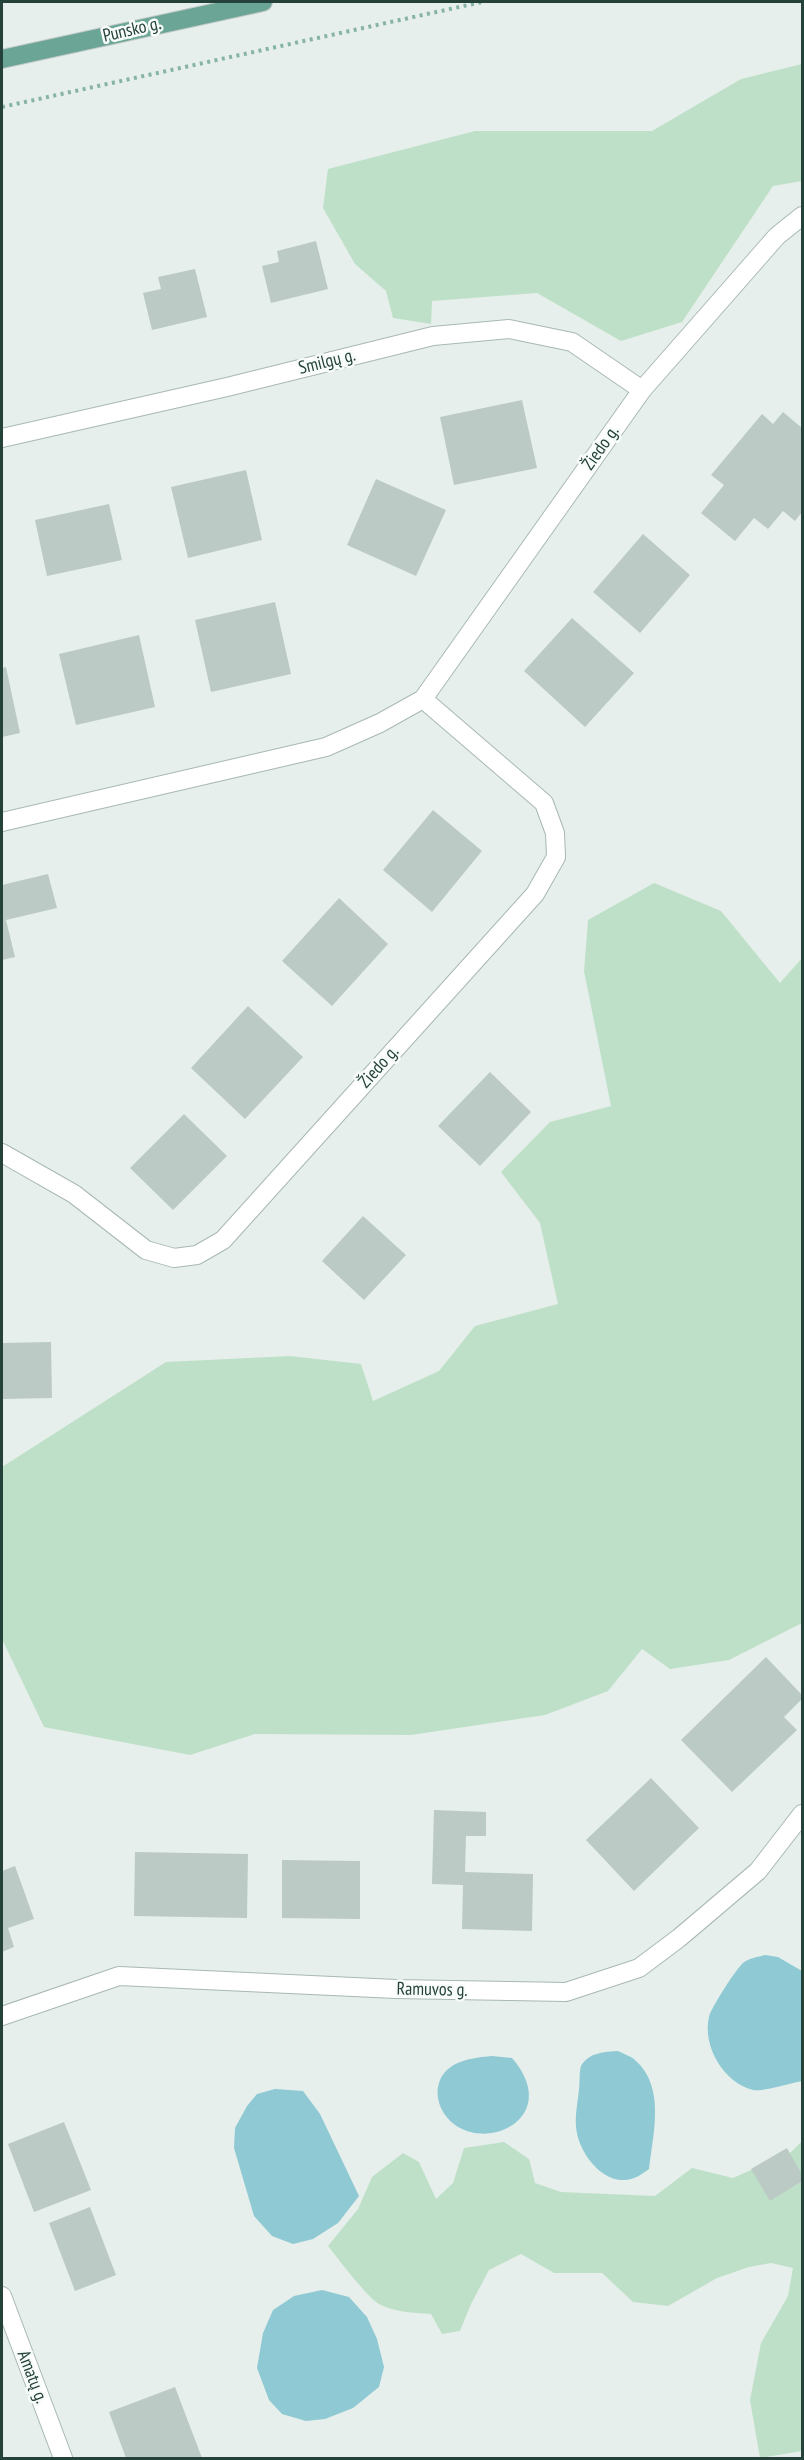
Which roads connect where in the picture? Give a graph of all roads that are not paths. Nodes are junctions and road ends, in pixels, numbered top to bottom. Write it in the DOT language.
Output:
graph roads {
  1 [pos="263,2"];
  2 [pos="2,59"];
  3 [pos="802,216"];
  4 [pos="642,390"];
  5 [pos="2,438"];
  6 [pos="423,699"];
  7 [pos="2,822"];
  8 [pos="2,1153"];
  9 [pos="802,1814"];
  10 [pos="2,2016"];
  11 [pos="2,2296"];
  12 [pos="63,2458"];
  1 -- 2 [label="main road, Punsko g."];
  3 -- 4 [label="street, Žiedo g."];
  4 -- 5 [label="street, Smilgų g."];
  4 -- 6 [label="street, Žiedo g."];
  6 -- 7 [label="street, Žiedo g."];
  6 -- 8 [label="street, Žiedo g."];
  9 -- 10 [label="street, Ramuvos g."];
  11 -- 12 [label="street, Amatų g."];
}
